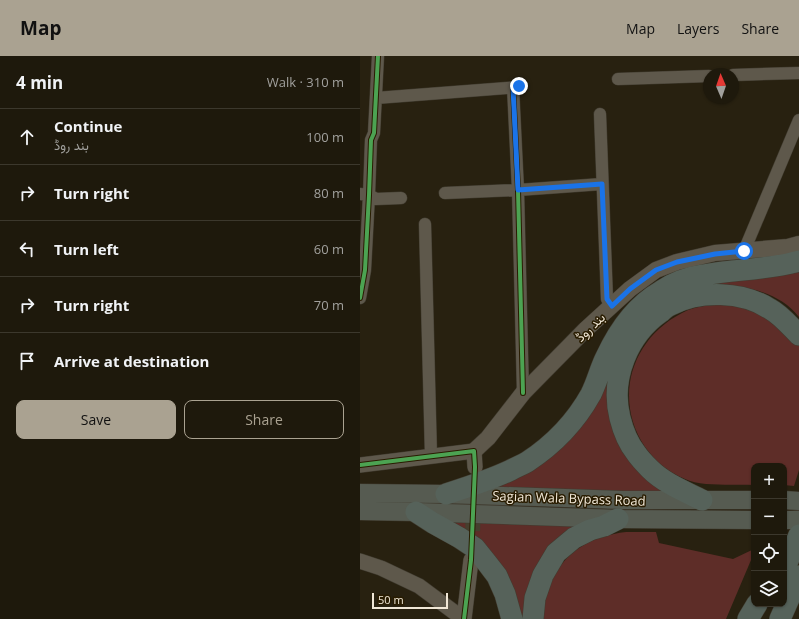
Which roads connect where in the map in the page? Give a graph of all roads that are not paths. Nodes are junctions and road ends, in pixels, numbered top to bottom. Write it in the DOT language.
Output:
graph roads {
  1 [pos="378,56"];
  2 [pos="799,73"];
  3 [pos="739,75"];
  4 [pos="703,76"];
  5 [pos="618,79"];
  6 [pos="376,98"];
  7 [pos="600,114"];
  8 [pos="799,120"];
  9 [pos="602,184"];
  10 [pos="518,190"];
  11 [pos="445,193"];
  12 [pos="365,194"];
  13 [pos="401,198"];
  14 [pos="425,224"];
  15 [pos="799,244"];
  16 [pos="744,251"];
  17 [pos="799,261"];
  18 [pos="360,298"];
  19 [pos="612,306"];
  20 [pos="799,335"];
  21 [pos="523,393"];
  22 [pos="431,456"];
  23 [pos="474,459"];
  24 [pos="360,465"];
  25 [pos="360,493"];
  26 [pos="446,494"];
  27 [pos="702,500"];
  28 [pos="751,500"];
  29 [pos="787,500"];
  30 [pos="799,501"];
  31 [pos="360,511"];
  32 [pos="416,512"];
  33 [pos="618,519"];
  34 [pos="748,520"];
  35 [pos="787,520"];
  36 [pos="799,520"];
  37 [pos="792,549"];
  38 [pos="471,560"];
  39 [pos="360,561"];
  40 [pos="787,562"];
  41 [pos="799,576"];
  42 [pos="755,607"];
  43 [pos="768,607"];
  44 [pos="463,619"];
  45 [pos="512,619"];
  46 [pos="533,619"];
  47 [pos="748,619"];
  48 [pos="763,619"];
  49 [pos="780,619"];
  1 -- 6 [label="street"];
  2 -- 3 [label="street"];
  4 -- 5 [label="street"];
  6 -- 10 [label="street"];
  6 -- 12 [label="street"];
  7 -- 9 [label="street"];
  8 -- 16 [label="street"];
  9 -- 10 [label="street"];
  9 -- 19 [label="street"];
  10 -- 11 [label="street"];
  10 -- 21 [label="street"];
  12 -- 13 [label="street"];
  12 -- 18 [label="street"];
  14 -- 22 [label="street"];
  15 -- 16 [label="main road, بند روڈ"];
  16 -- 19 [label="main road, بند روڈ"];
  17 -- 26 [label="highway"];
  19 -- 21 [label="main road, بند روڈ"];
  20 -- 27 [label="highway"];
  21 -- 23 [label="main road, بند روڈ"];
  22 -- 23 [label="street"];
  22 -- 24 [label="street"];
  25 -- 26 [label="main road, Sagian Wala Bypass Road"];
  26 -- 27 [label="main road, Sagian Wala Bypass Road"];
  27 -- 28 [label="main road, Sagian Wala Bypass Road"];
  29 -- 30 [label="main road"];
  31 -- 32 [label="main road, Sagian Wala Bypass Road"];
  32 -- 33 [label="main road, Sagian Wala Bypass Road"];
  32 -- 45 [label="highway"];
  33 -- 34 [label="main road, Sagian Wala Bypass Road"];
  33 -- 46 [label="highway"];
  35 -- 36 [label="main road"];
  37 -- 40 [label="highway"];
  38 -- 44 [label="street"];
  39 -- 44 [label="street"];
  41 -- 49 [label="highway"];
  42 -- 47 [label="highway"];
  43 -- 48 [label="highway"];
}
